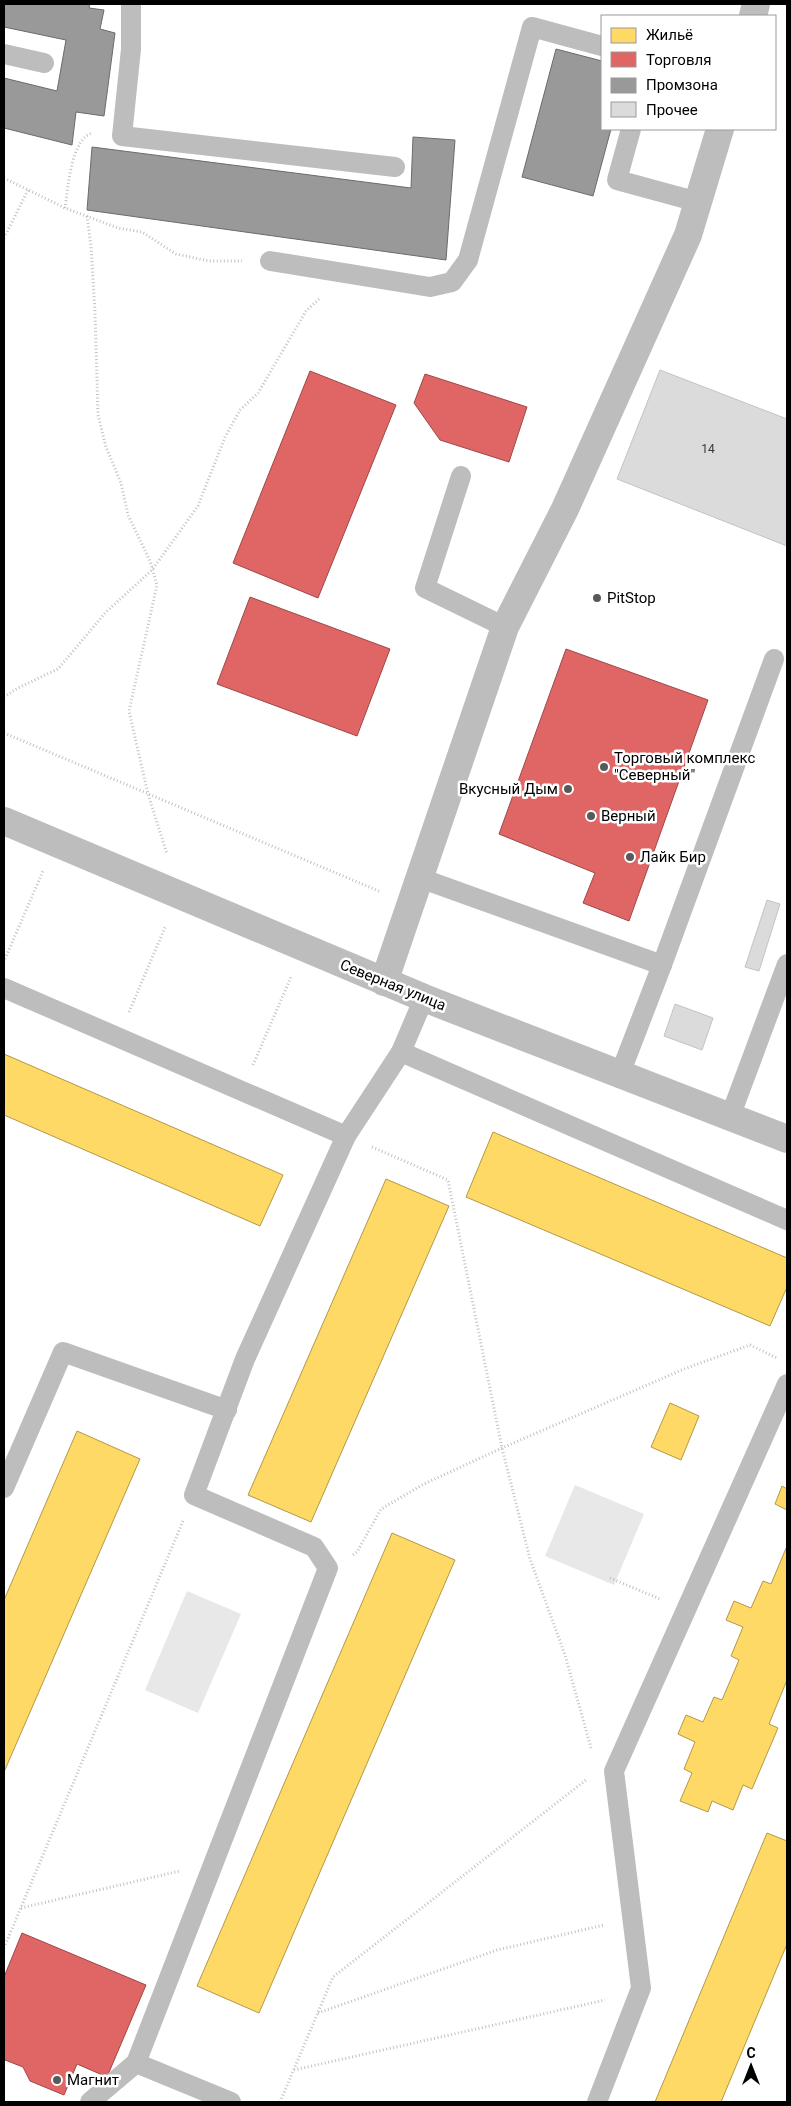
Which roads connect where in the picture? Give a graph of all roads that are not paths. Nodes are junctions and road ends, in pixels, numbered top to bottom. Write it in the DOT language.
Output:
graph roads {
  1 [pos="132,4"];
  2 [pos="601,46"];
  3 [pos="4,54"];
  4 [pos="44,63"];
  5 [pos="631,130"];
  6 [pos="720,130"];
  7 [pos="395,166"];
  8 [pos="698,202"];
  9 [pos="270,261"];
  10 [pos="461,476"];
  11 [pos="505,627"];
  12 [pos="774,660"];
  13 [pos="4,821"];
  14 [pos="420,878"];
  15 [pos="787,964"];
  16 [pos="662,965"];
  17 [pos="384,982"];
  18 [pos="4,988"];
  19 [pos="424,998"];
  20 [pos="401,1052"];
  21 [pos="620,1074"];
  22 [pos="730,1116"];
  23 [pos="346,1136"];
  24 [pos="787,1138"];
  25 [pos="787,1220"];
  26 [pos="787,1384"];
  27 [pos="227,1410"];
  28 [pos="4,1488"];
  29 [pos="136,2063"];
  30 [pos="90,2102"];
  31 [pos="231,2102"];
  32 [pos="597,2102"];
  1 -- 7 [label="lane"];
  2 -- 9 [label="lane"];
  3 -- 4 [label="lane"];
  5 -- 8 [label="lane"];
  6 -- 8 [label="street"];
  8 -- 11 [label="street"];
  10 -- 11 [label="lane"];
  11 -- 14 [label="street"];
  12 -- 16 [label="lane"];
  13 -- 17 [label="street, Северная улица"];
  14 -- 16 [label="lane"];
  14 -- 17 [label="street"];
  15 -- 22 [label="lane"];
  16 -- 21 [label="lane"];
  17 -- 19 [label="street, Северная улица"];
  18 -- 23 [label="lane"];
  19 -- 20 [label="lane"];
  19 -- 21 [label="street, Северная улица"];
  20 -- 23 [label="lane"];
  20 -- 25 [label="lane"];
  21 -- 22 [label="street, Северная улица"];
  22 -- 24 [label="street, Северная улица"];
  23 -- 27 [label="lane"];
  26 -- 32 [label="lane"];
  27 -- 28 [label="lane"];
  27 -- 29 [label="lane"];
  29 -- 30 [label="lane"];
  29 -- 31 [label="lane"];
}
